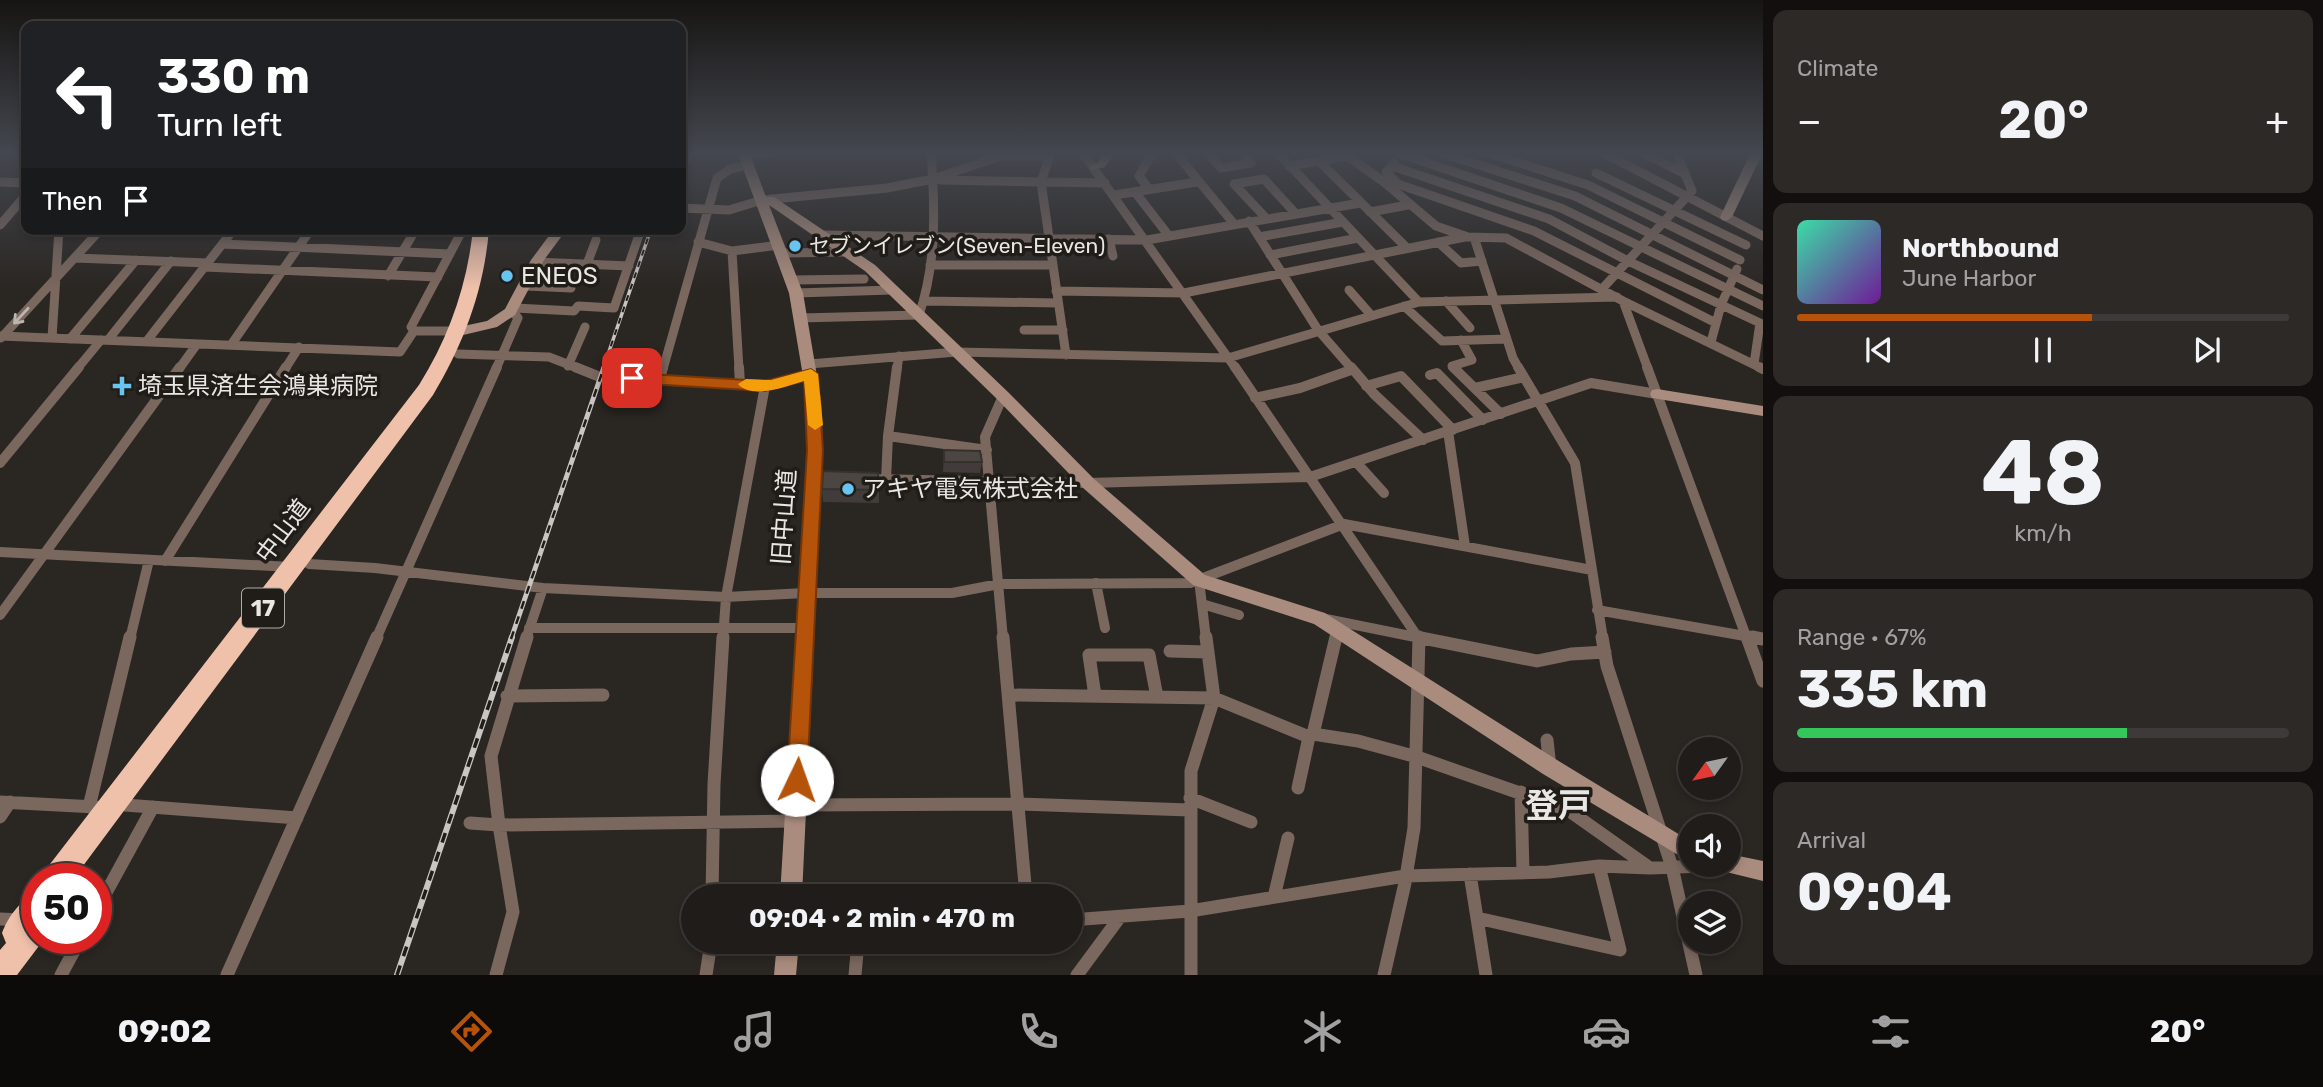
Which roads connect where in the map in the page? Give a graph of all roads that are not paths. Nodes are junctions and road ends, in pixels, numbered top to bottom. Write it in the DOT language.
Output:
graph roads {
  1 [pos="1688,197"];
  2 [pos="711,198"];
  3 [pos="791,198"];
  4 [pos="933,198"];
  5 [pos="1043,198"];
  6 [pos="1117,198"];
  7 [pos="1139,198"];
  8 [pos="1211,198"];
  9 [pos="1247,198"];
  10 [pos="1281,198"];
  11 [pos="1318,198"];
  12 [pos="1355,198"];
  13 [pos="1400,198"];
  14 [pos="1437,198"];
  15 [pos="1474,198"];
  16 [pos="1486,198"];
  17 [pos="1530,198"];
  18 [pos="1573,198"];
  19 [pos="1578,198"];
  20 [pos="1614,198"];
  21 [pos="1648,198"];
  22 [pos="1689,198"];
  23 [pos="1735,198"];
  24 [pos="766,200"];
  25 [pos="21,201"];
  26 [pos="1360,203"];
  27 [pos="1408,205"];
  28 [pos="686,208"];
  29 [pos="1468,208"];
  30 [pos="1561,208"];
  31 [pos="707,209"];
  32 [pos="1329,209"];
  33 [pos="1675,210"];
  34 [pos="1370,212"];
  35 [pos="1296,214"];
  36 [pos="1726,217"];
  37 [pos="1266,218"];
  38 [pos="1549,219"];
  39 [pos="1249,221"];
  40 [pos="1343,222"];
  41 [pos="1664,222"];
  42 [pos="1234,224"];
  43 [pos="0,225"];
  44 [pos="1752,230"];
  45 [pos="1534,231"];
  46 [pos="1653,234"];
  47 [pos="59,235"];
  48 [pos="96,235"];
  49 [pos="230,235"];
  50 [pos="308,235"];
  51 [pos="413,235"];
  52 [pos="460,235"];
  53 [pos="480,235"];
  54 [pos="488,235"];
  55 [pos="556,235"];
  56 [pos="639,235"];
  57 [pos="825,235"];
  58 [pos="933,236"];
  59 [pos="1169,236"];
  60 [pos="1763,236"];
  61 [pos="1049,237"];
  62 [pos="1259,237"];
  63 [pos="1471,237"];
  64 [pos="1358,238"];
  65 [pos="1109,239"];
  66 [pos="596,240"];
  67 [pos="1147,240"];
  68 [pos="698,242"];
  69 [pos="1438,242"];
  70 [pos="223,244"];
  71 [pos="1518,244"];
  72 [pos="1746,246"];
  73 [pos="1640,247"];
  74 [pos="299,248"];
  75 [pos="1407,248"];
  76 [pos="781,249"];
  77 [pos="732,251"];
  78 [pos="402,252"];
  79 [pos="848,252"];
  80 [pos="450,254"];
  81 [pos="1270,255"];
  82 [pos="1375,255"];
  83 [pos="1113,256"];
  84 [pos="75,258"];
  85 [pos="136,260"];
  86 [pos="1740,260"];
  87 [pos="171,261"];
  88 [pos="1482,261"];
  89 [pos="1628,261"];
  90 [pos="536,262"];
  91 [pos="587,264"];
  92 [pos="206,265"];
  93 [pos="930,265"];
  94 [pos="1053,265"];
  95 [pos="629,266"];
  96 [pos="283,271"];
  97 [pos="1282,274"];
  98 [pos="1616,274"];
  99 [pos="1735,274"];
  100 [pos="388,276"];
  101 [pos="438,278"];
  102 [pos="55,279"];
  103 [pos="864,279"];
  104 [pos="526,286"];
  105 [pos="794,286"];
  106 [pos="570,288"];
  107 [pos="1602,289"];
  108 [pos="892,290"];
  109 [pos="1349,290"];
  110 [pos="1763,290"];
  111 [pos="1056,291"];
  112 [pos="1729,291"];
  113 [pos="1184,293"];
  114 [pos="1620,299"];
  115 [pos="1494,300"];
  116 [pos="925,301"];
  117 [pos="1446,301"];
  118 [pos="1419,302"];
  119 [pos="1058,303"];
  120 [pos="1721,305"];
  121 [pos="1404,306"];
  122 [pos="1763,306"];
  123 [pos="514,310"];
  124 [pos="919,315"];
  125 [pos="1371,316"];
  126 [pos="800,318"];
  127 [pos="1716,323"];
  128 [pos="585,327"];
  129 [pos="1470,328"];
  130 [pos="1024,330"];
  131 [pos="1062,330"];
  132 [pos="1318,330"];
  133 [pos="414,331"];
  134 [pos="1,337"];
  135 [pos="52,338"];
  136 [pos="463,338"];
  137 [pos="70,339"];
  138 [pos="1506,339"];
  139 [pos="105,340"];
  140 [pos="1461,340"];
  141 [pos="146,342"];
  142 [pos="1711,342"];
  143 [pos="197,344"];
  144 [pos="231,345"];
  145 [pos="299,347"];
  146 [pos="957,352"];
  147 [pos="502,355"];
  148 [pos="1066,355"];
  149 [pos="899,356"];
  150 [pos="1228,358"];
  151 [pos="569,366"];
  152 [pos="1758,366"];
  153 [pos="810,369"];
  154 [pos="1351,369"];
  155 [pos="1430,374"];
  156 [pos="1524,377"];
  157 [pos="660,379"];
  158 [pos="740,384"];
  159 [pos="765,386"];
  160 [pos="1366,386"];
  161 [pos="1475,388"];
  162 [pos="1657,394"];
  163 [pos="1003,396"];
  164 [pos="1255,398"];
  165 [pos="1538,402"];
  166 [pos="1763,411"];
  167 [pos="1501,414"];
  168 [pos="1483,420"];
  169 [pos="1450,430"];
  170 [pos="888,436"];
  171 [pos="1423,440"];
  172 [pos="987,450"];
  173 [pos="0,463"];
  174 [pos="1357,463"];
  175 [pos="1310,477"];
  176 [pos="861,479"];
  177 [pos="886,480"];
  178 [pos="989,480"];
  179 [pos="1088,483"];
  180 [pos="1384,493"];
  181 [pos="1344,524"];
  182 [pos="1465,547"];
  183 [pos="0,552"];
  184 [pos="45,554"];
  185 [pos="149,560"];
  186 [pos="165,561"];
  187 [pos="301,566"];
  188 [pos="1592,570"];
  189 [pos="406,573"];
  190 [pos="1199,580"];
  191 [pos="1096,583"];
  192 [pos="999,584"];
  193 [pos="543,588"];
  194 [pos="805,593"];
  195 [pos="726,597"];
  196 [pos="1202,604"];
  197 [pos="1597,610"];
  198 [pos="0,615"];
  199 [pos="1239,615"];
  200 [pos="1320,618"];
  201 [pos="529,628"];
  202 [pos="804,628"];
  203 [pos="1105,628"];
  204 [pos="724,629"];
  205 [pos="1338,629"];
  206 [pos="1419,636"];
  207 [pos="1746,636"];
  208 [pos="1763,639"];
  209 [pos="1170,652"];
  210 [pos="1208,652"];
  211 [pos="1605,652"];
  212 [pos="1415,680"];
  213 [pos="1763,681"];
  214 [pos="603,695"];
  215 [pos="1009,695"];
  216 [pos="507,696"];
  217 [pos="1095,696"];
  218 [pos="1157,697"];
  219 [pos="1214,698"];
  220 [pos="1311,736"];
  221 [pos="1547,740"];
  222 [pos="1417,757"];
  223 [pos="1550,767"];
  224 [pos="1298,788"];
  225 [pos="1521,792"];
  226 [pos="5,802"];
  227 [pos="1020,804"];
  228 [pos="1190,804"];
  229 [pos="119,805"];
  230 [pos="89,807"];
  231 [pos="153,807"];
  232 [pos="795,813"];
  233 [pos="0,817"];
  234 [pos="297,818"];
  235 [pos="714,822"];
  236 [pos="1251,822"];
  237 [pos="470,823"];
  238 [pos="499,825"];
  239 [pos="1662,836"];
  240 [pos="1288,838"];
  241 [pos="1678,845"];
  242 [pos="70,863"];
  243 [pos="82,863"];
  244 [pos="1599,866"];
  245 [pos="1672,867"];
  246 [pos="1678,867"];
  247 [pos="1741,867"];
  248 [pos="1650,868"];
  249 [pos="1763,872"];
  250 [pos="1522,873"];
  251 [pos="1470,874"];
  252 [pos="1405,876"];
  253 [pos="112,882"];
  254 [pos="712,884"];
  255 [pos="792,884"];
  256 [pos="1025,884"];
  257 [pos="1274,897"];
  258 [pos="1190,911"];
  259 [pos="1120,917"];
  260 [pos="1477,918"];
  261 [pos="1083,919"];
  262 [pos="21,924"];
  263 [pos="21,927"];
  264 [pos="0,954"];
  265 [pos="72,954"];
  266 [pos="709,954"];
  267 [pos="787,954"];
  268 [pos="857,954"];
  269 [pos="0,974"];
  270 [pos="61,975"];
  271 [pos="227,975"];
  272 [pos="496,975"];
  273 [pos="706,975"];
  274 [pos="785,975"];
  275 [pos="855,975"];
  276 [pos="1077,975"];
  277 [pos="1191,975"];
  278 [pos="1384,975"];
  279 [pos="1486,975"];
  280 [pos="1696,975"];
  1 -- 33 [label="street"];
  2 -- 31 [label="street"];
  3 -- 24 [label="street"];
  4 -- 58 [label="street"];
  5 -- 61 [label="street"];
  6 -- 67 [label="street"];
  7 -- 59 [label="street"];
  8 -- 42 [label="street"];
  9 -- 37 [label="street"];
  10 -- 35 [label="street"];
  11 -- 32 [label="street"];
  12 -- 26 [label="street"];
  13 -- 27 [label="street"];
  14 -- 29 [label="street"];
  15 -- 29 [label="street"];
  16 -- 38 [label="street"];
  17 -- 30 [label="street"];
  18 -- 30 [label="street"];
  19 -- 46 [label="street"];
  20 -- 41 [label="street"];
  21 -- 33 [label="street"];
  22 -- 36 [label="street"];
  23 -- 36 [label="street"];
  24 -- 31 [label="street"];
  24 -- 57 [label="street"];
  24 -- 76 [label="street, 旧中山道"];
  25 -- 43 [label="street"];
  26 -- 32 [label="street"];
  26 -- 34 [label="street"];
  27 -- 34 [label="street"];
  27 -- 63 [label="street"];
  28 -- 31 [label="street"];
  29 -- 45 [label="street"];
  30 -- 38 [label="street"];
  30 -- 73 [label="street"];
  31 -- 68 [label="street"];
  32 -- 35 [label="street"];
  32 -- 40 [label="street"];
  33 -- 41 [label="street"];
  33 -- 72 [label="street"];
  34 -- 75 [label="street"];
  35 -- 37 [label="street"];
  36 -- 44 [label="street"];
  37 -- 39 [label="street"];
  38 -- 45 [label="street"];
  38 -- 89 [label="street"];
  39 -- 42 [label="street"];
  39 -- 62 [label="street"];
  40 -- 62 [label="street"];
  40 -- 64 [label="street"];
  41 -- 46 [label="street"];
  41 -- 86 [label="street"];
  42 -- 59 [label="street"];
  44 -- 60 [label="street"];
  44 -- 72 [label="street"];
  45 -- 71 [label="street"];
  45 -- 98 [label="street"];
  46 -- 73 [label="street"];
  46 -- 99 [label="street"];
  47 -- 102 [label="street"];
  48 -- 84 [label="street"];
  49 -- 70 [label="street"];
  50 -- 74 [label="street"];
  51 -- 78 [label="street"];
  52 -- 80 [label="street"];
  53 -- 136 [label="highway, 中山道 / 17"];
  54 -- 136 [label="highway, 中山道 / 17"];
  55 -- 90 [label="street"];
  56 -- 95 [label="street"];
  57 -- 58 [label="street"];
  57 -- 79 [label="street"];
  58 -- 61 [label="street"];
  58 -- 93 [label="street"];
  59 -- 67 [label="street"];
  61 -- 65 [label="street"];
  61 -- 94 [label="street"];
  62 -- 81 [label="street"];
  63 -- 69 [label="street"];
  63 -- 71 [label="street"];
  63 -- 88 [label="street"];
  64 -- 81 [label="street"];
  64 -- 82 [label="street"];
  65 -- 67 [label="street"];
  65 -- 83 [label="street"];
  66 -- 91 [label="street"];
  67 -- 113 [label="street"];
  68 -- 77 [label="street"];
  68 -- 157 [label="street"];
  69 -- 75 [label="street"];
  69 -- 88 [label="street"];
  70 -- 74 [label="street"];
  70 -- 92 [label="street"];
  71 -- 107 [label="street"];
  72 -- 86 [label="street"];
  73 -- 89 [label="street"];
  73 -- 112 [label="street"];
  74 -- 78 [label="street"];
  74 -- 96 [label="street"];
  75 -- 82 [label="street"];
  76 -- 77 [label="street"];
  76 -- 79 [label="street"];
  76 -- 105 [label="street, 旧中山道"];
  77 -- 158 [label="street"];
  78 -- 80 [label="street"];
  78 -- 100 [label="street"];
  79 -- 108 [label="street"];
  80 -- 101 [label="street"];
  81 -- 97 [label="street"];
  82 -- 97 [label="street"];
  82 -- 118 [label="street"];
  84 -- 85 [label="street"];
  84 -- 102 [label="street"];
  85 -- 87 [label="street"];
  85 -- 137 [label="street"];
  86 -- 99 [label="street"];
  87 -- 92 [label="street"];
  87 -- 139 [label="street"];
  88 -- 115 [label="street"];
  89 -- 98 [label="street"];
  89 -- 120 [label="street"];
  90 -- 91 [label="street"];
  90 -- 104 [label="street"];
  91 -- 95 [label="street"];
  92 -- 96 [label="street"];
  92 -- 141 [label="street"];
  93 -- 94 [label="street"];
  93 -- 116 [label="street"];
  94 -- 111 [label="street"];
  95 -- 123 [label="street"];
  96 -- 100 [label="street"];
  96 -- 144 [label="street"];
  97 -- 113 [label="street"];
  97 -- 132 [label="street"];
  98 -- 107 [label="street"];
  98 -- 127 [label="street"];
  99 -- 110 [label="street"];
  99 -- 112 [label="street"];
  100 -- 101 [label="street"];
  101 -- 133 [label="street"];
  102 -- 134 [label="street, one-way"];
  102 -- 135 [label="street"];
  103 -- 105 [label="street"];
  104 -- 106 [label="street"];
  104 -- 123 [label="street"];
  105 -- 108 [label="street"];
  105 -- 126 [label="street, 旧中山道"];
  107 -- 114 [label="street"];
  108 -- 124 [label="street"];
  109 -- 125 [label="street"];
  111 -- 113 [label="street"];
  111 -- 119 [label="street"];
  112 -- 120 [label="street"];
  112 -- 122 [label="street"];
  113 -- 150 [label="street"];
  114 -- 115 [label="street"];
  114 -- 142 [label="street"];
  114 -- 162 [label="street"];
  115 -- 117 [label="street"];
  115 -- 138 [label="street"];
  116 -- 119 [label="street"];
  116 -- 124 [label="street"];
  117 -- 118 [label="street"];
  117 -- 129 [label="street"];
  118 -- 121 [label="street"];
  119 -- 131 [label="street"];
  120 -- 127 [label="street"];
  120 -- 152 [label="street"];
  121 -- 125 [label="street"];
  121 -- 140 [label="street"];
  123 -- 136 [label="street"];
  123 -- 147 [label="street"];
  124 -- 126 [label="street"];
  124 -- 146 [label="street"];
  125 -- 132 [label="street"];
  126 -- 153 [label="street, 旧中山道"];
  127 -- 142 [label="street"];
  128 -- 151 [label="street"];
  130 -- 131 [label="street"];
  131 -- 148 [label="street"];
  132 -- 150 [label="street"];
  132 -- 154 [label="street"];
  133 -- 136 [label="street"];
  133 -- 145 [label="street"];
  134 -- 135 [label="street"];
  135 -- 137 [label="street"];
  136 -- 147 [label="street"];
  136 -- 187 [label="highway, 中山道 / 17"];
  137 -- 139 [label="street"];
  138 -- 140 [label="street"];
  138 -- 156 [label="street"];
  139 -- 141 [label="street"];
  139 -- 173 [label="street"];
  140 -- 161 [label="street"];
  141 -- 143 [label="street"];
  142 -- 152 [label="street"];
  143 -- 144 [label="street"];
  143 -- 184 [label="street"];
  144 -- 145 [label="street"];
  145 -- 186 [label="street"];
  146 -- 148 [label="street"];
  146 -- 149 [label="street"];
  146 -- 163 [label="street"];
  147 -- 151 [label="street"];
  147 -- 189 [label="street"];
  148 -- 150 [label="street"];
  149 -- 153 [label="street"];
  149 -- 170 [label="street"];
  150 -- 164 [label="street"];
  151 -- 157 [label="street"];
  153 -- 159 [label="street"];
  153 -- 194 [label="street, 旧中山道"];
  154 -- 160 [label="street"];
  154 -- 164 [label="street"];
  155 -- 168 [label="street"];
  156 -- 161 [label="street"];
  156 -- 165 [label="street"];
  157 -- 158 [label="street"];
  158 -- 159 [label="street"];
  159 -- 195 [label="street"];
  160 -- 169 [label="street"];
  160 -- 171 [label="street"];
  161 -- 167 [label="street"];
  162 -- 165 [label="street"];
  162 -- 166 [label="street"];
  162 -- 207 [label="street"];
  163 -- 172 [label="street"];
  163 -- 179 [label="street"];
  164 -- 175 [label="street"];
  165 -- 167 [label="street"];
  165 -- 188 [label="street"];
  167 -- 168 [label="street"];
  168 -- 169 [label="street"];
  169 -- 171 [label="street"];
  169 -- 182 [label="street"];
  170 -- 172 [label="street"];
  170 -- 177 [label="street"];
  171 -- 174 [label="street"];
  172 -- 178 [label="street"];
  174 -- 175 [label="street"];
  174 -- 180 [label="street"];
  175 -- 179 [label="street"];
  175 -- 181 [label="street"];
  176 -- 177 [label="street"];
  177 -- 178 [label="street"];
  178 -- 179 [label="street"];
  178 -- 192 [label="street"];
  179 -- 190 [label="street"];
  181 -- 182 [label="street"];
  181 -- 190 [label="street"];
  181 -- 206 [label="street"];
  182 -- 188 [label="street"];
  183 -- 184 [label="street"];
  184 -- 185 [label="street"];
  184 -- 198 [label="street"];
  185 -- 186 [label="street"];
  185 -- 230 [label="street"];
  186 -- 187 [label="street"];
  187 -- 189 [label="street"];
  187 -- 229 [label="highway, 中山道 / 17"];
  188 -- 197 [label="street"];
  189 -- 193 [label="street"];
  189 -- 234 [label="street"];
  190 -- 191 [label="street"];
  190 -- 196 [label="street"];
  190 -- 200 [label="street"];
  191 -- 192 [label="street"];
  191 -- 203 [label="street"];
  192 -- 194 [label="street"];
  192 -- 215 [label="street"];
  193 -- 195 [label="street"];
  193 -- 201 [label="street"];
  194 -- 195 [label="street"];
  194 -- 202 [label="street, 旧中山道"];
  195 -- 204 [label="street"];
  196 -- 199 [label="street"];
  196 -- 210 [label="street"];
  197 -- 207 [label="street"];
  197 -- 211 [label="street"];
  200 -- 205 [label="street"];
  200 -- 206 [label="street"];
  201 -- 204 [label="street"];
  201 -- 216 [label="street"];
  202 -- 204 [label="street"];
  202 -- 232 [label="street, 旧中山道"];
  204 -- 235 [label="street"];
  205 -- 212 [label="street"];
  205 -- 220 [label="street"];
  206 -- 211 [label="street"];
  206 -- 212 [label="street"];
  207 -- 208 [label="street"];
  207 -- 213 [label="street"];
  209 -- 210 [label="street"];
  210 -- 219 [label="street"];
  211 -- 239 [label="street"];
  212 -- 222 [label="street"];
  212 -- 223 [label="street"];
  214 -- 216 [label="street"];
  215 -- 217 [label="street"];
  215 -- 227 [label="street"];
  216 -- 238 [label="street"];
  217 -- 218 [label="street"];
  217 -- 218 [label="street"];
  218 -- 219 [label="street"];
  219 -- 220 [label="street"];
  219 -- 228 [label="street"];
  220 -- 222 [label="street"];
  220 -- 224 [label="street"];
  221 -- 223 [label="street"];
  222 -- 225 [label="street"];
  222 -- 252 [label="street"];
  223 -- 239 [label="street"];
  225 -- 248 [label="street"];
  225 -- 250 [label="street"];
  226 -- 230 [label="street"];
  226 -- 233 [label="street"];
  227 -- 228 [label="street"];
  227 -- 232 [label="street"];
  227 -- 256 [label="street"];
  228 -- 236 [label="street"];
  228 -- 258 [label="street"];
  229 -- 230 [label="street"];
  229 -- 231 [label="street"];
  229 -- 242 [label="highway, 中山道 / 17"];
  229 -- 243 [label="highway, 中山道 / 17"];
  231 -- 234 [label="street"];
  231 -- 253 [label="street"];
  232 -- 235 [label="street"];
  232 -- 255 [label="street, 旧中山道"];
  234 -- 271 [label="street"];
  235 -- 238 [label="street"];
  235 -- 254 [label="street"];
  237 -- 238 [label="street"];
  238 -- 272 [label="street"];
  239 -- 241 [label="street"];
  239 -- 245 [label="street"];
  240 -- 257 [label="street"];
  244 -- 248 [label="street"];
  244 -- 250 [label="street"];
  244 -- 260 [label="street"];
  245 -- 246 [label="street"];
  245 -- 248 [label="street"];
  245 -- 280 [label="street"];
  247 -- 249 [label="street"];
  250 -- 251 [label="street"];
  251 -- 252 [label="street"];
  251 -- 260 [label="street"];
  252 -- 257 [label="street"];
  252 -- 278 [label="street"];
  257 -- 258 [label="street"];
  258 -- 259 [label="street"];
  258 -- 277 [label="street"];
  259 -- 261 [label="street"];
  259 -- 276 [label="street"];
  260 -- 279 [label="street"];
  262 -- 264 [label="highway"];
  263 -- 269 [label="highway"];
  265 -- 270 [label="street"];
  266 -- 273 [label="street"];
  267 -- 274 [label="street"];
  268 -- 275 [label="street"];
}
